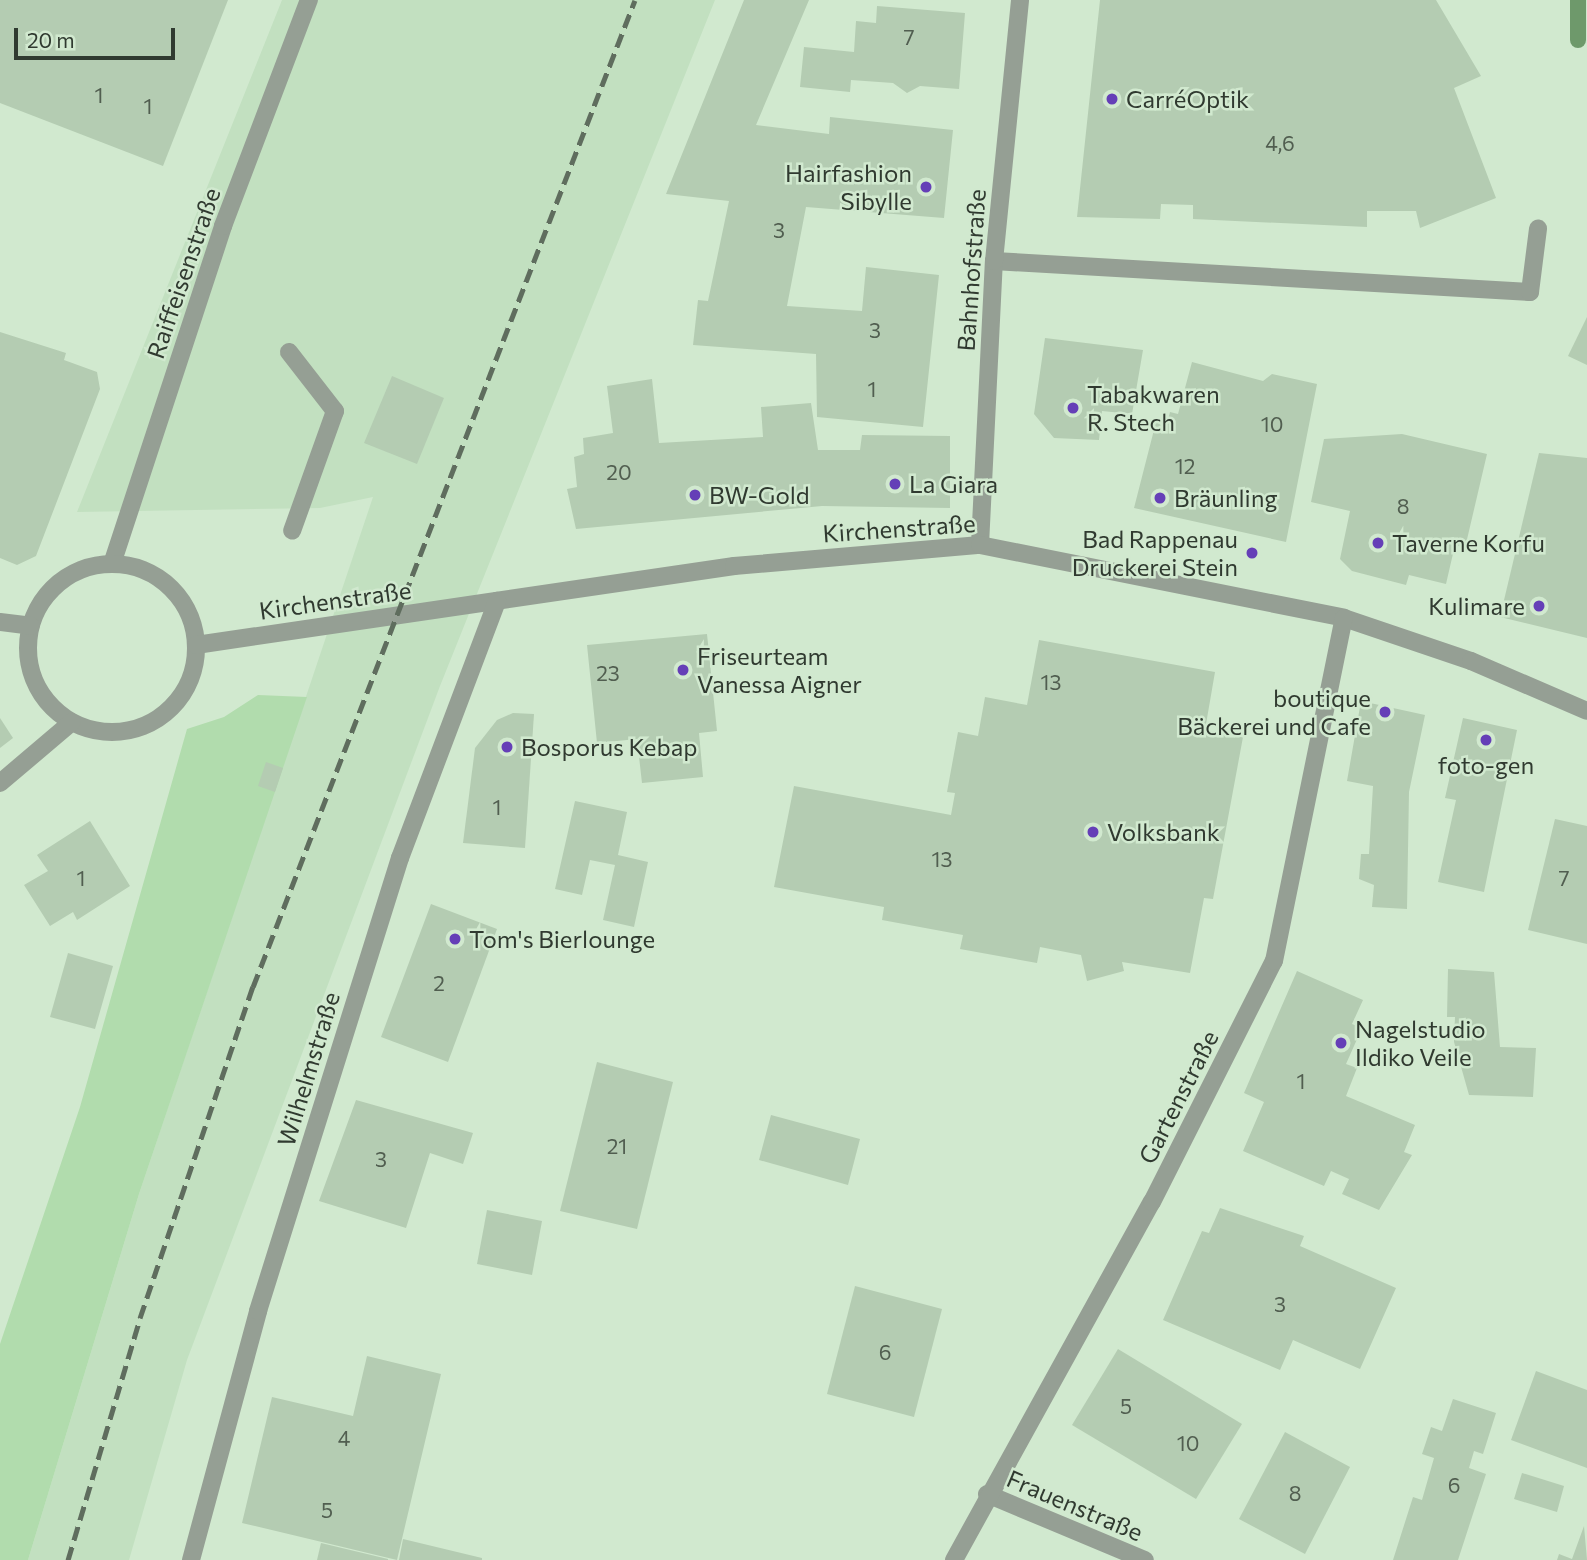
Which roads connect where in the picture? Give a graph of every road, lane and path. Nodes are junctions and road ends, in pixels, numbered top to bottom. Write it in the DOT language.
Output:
graph roads {
  1 [pos="309,0"];
  2 [pos="1020,0"];
  3 [pos="1538,229"];
  4 [pos="994,261"];
  5 [pos="289,352"];
  6 [pos="292,531"];
  7 [pos="981,545"];
  8 [pos="112,564"];
  9 [pos="497,601"];
  10 [pos="1344,618"];
  11 [pos="0,622"];
  12 [pos="31,626"];
  13 [pos="196,645"];
  14 [pos="1587,711"];
  15 [pos="72,723"];
  16 [pos="0,783"];
  17 [pos="987,1494"];
  18 [pos="191,1560"];
  19 [pos="954,1560"];
  20 [pos="1145,1560"];
  1 -- 8 [label="street, Raiffeisenstraße"];
  2 -- 4 [label="street, Bahnhofstraße"];
  3 -- 4 [label="street"];
  4 -- 7 [label="street, Bahnhofstraße"];
  5 -- 6 [label="street"];
  7 -- 9 [label="street, Kirchenstraße"];
  7 -- 10 [label="street, Kirchenstraße"];
  8 -- 12 [label="street"];
  8 -- 13 [label="street"];
  9 -- 13 [label="street, Kirchenstraße"];
  9 -- 18 [label="street, Wilhelmstraße"];
  10 -- 14 [label="street, Kirchenstraße"];
  10 -- 17 [label="street, Gartenstraße"];
  11 -- 12 [label="street"];
  12 -- 15 [label="street"];
  13 -- 15 [label="street"];
  15 -- 16 [label="street"];
  17 -- 19 [label="street, Gartenstraße"];
  17 -- 20 [label="street, Frauenstraße"];
}
